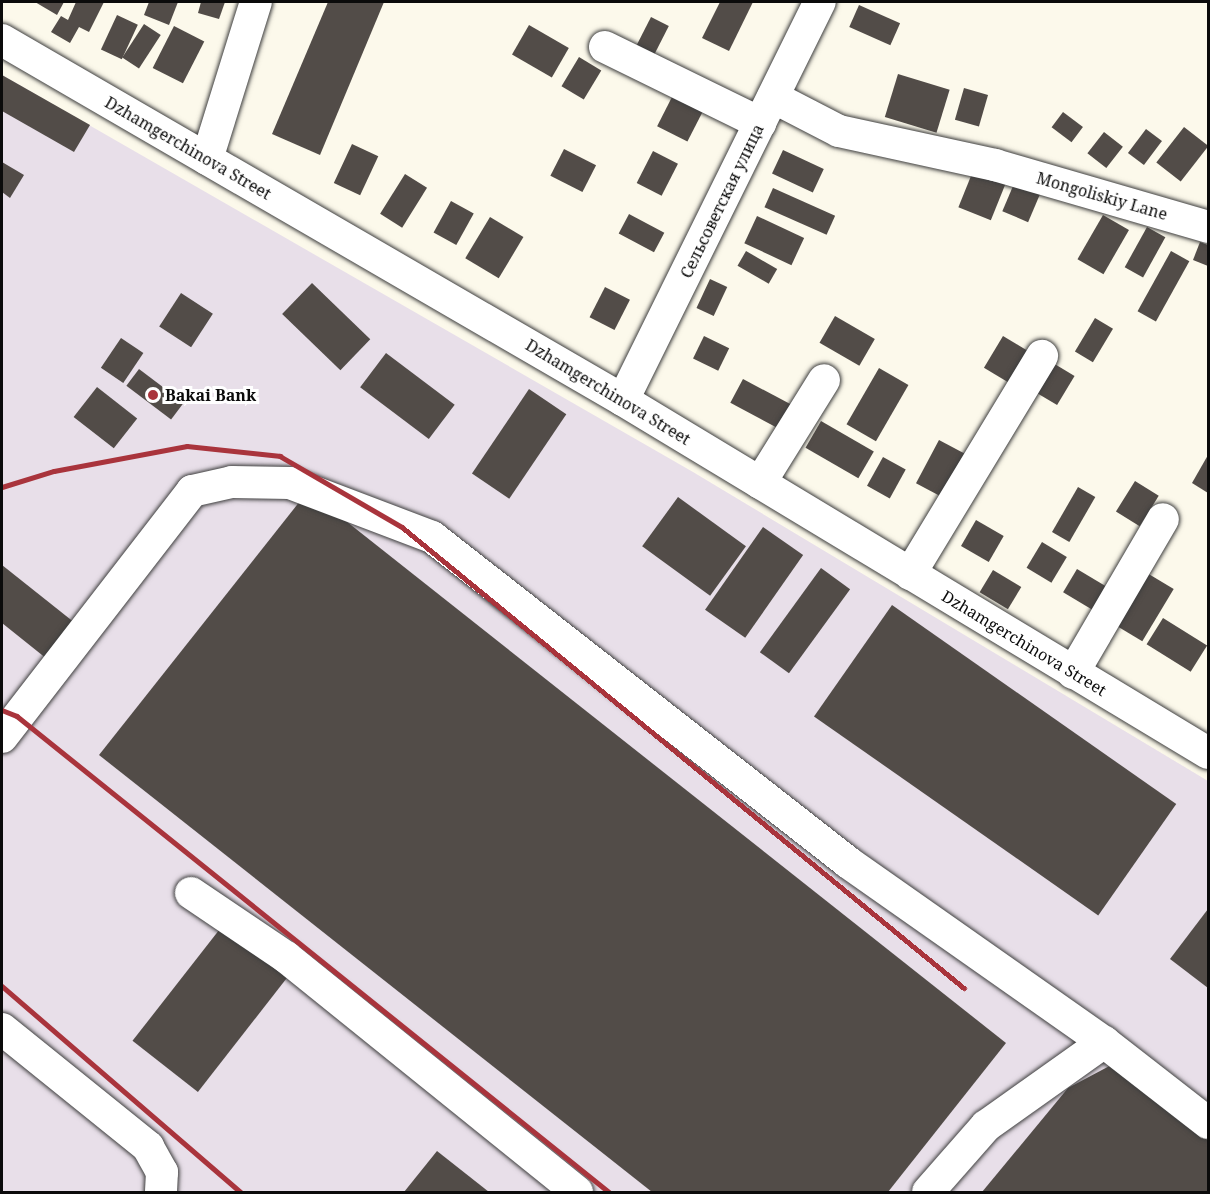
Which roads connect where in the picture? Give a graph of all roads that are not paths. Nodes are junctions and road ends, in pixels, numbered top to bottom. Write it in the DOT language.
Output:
graph roads {
  1 [pos="256,2"];
  2 [pos="820,2"];
  3 [pos="2,40"];
  4 [pos="605,47"];
  5 [pos="767,110"];
  6 [pos="207,159"];
  7 [pos="1209,227"];
  8 [pos="1042,356"];
  9 [pos="824,380"];
  10 [pos="623,400"];
  11 [pos="760,483"];
  12 [pos="1164,519"];
  13 [pos="910,574"];
  14 [pos="1073,674"];
  15 [pos="2,737"];
  16 [pos="1209,753"];
  17 [pos="191,893"];
  18 [pos="2,1029"];
  19 [pos="1104,1042"];
  20 [pos="1209,1123"];
  21 [pos="160,1192"];
  22 [pos="577,1192"];
  23 [pos="928,1192"];
  1 -- 6 [label="street"];
  2 -- 5 [label="street, Сельсоветская улица"];
  3 -- 6 [label="street, Dzhamgerchinova Street"];
  4 -- 5 [label="street, Mongoliskiy Lane"];
  5 -- 7 [label="street, Mongoliskiy Lane"];
  5 -- 10 [label="street, Сельсоветская улица"];
  6 -- 10 [label="street, Dzhamgerchinova Street"];
  8 -- 13 [label="street"];
  9 -- 11 [label="street"];
  10 -- 11 [label="street, Dzhamgerchinova Street"];
  11 -- 13 [label="street, Dzhamgerchinova Street"];
  12 -- 14 [label="street"];
  13 -- 14 [label="street, Dzhamgerchinova Street"];
  14 -- 16 [label="street, Dzhamgerchinova Street"];
  15 -- 19 [label="street"];
  17 -- 22 [label="street"];
  18 -- 21 [label="street"];
  19 -- 20 [label="street"];
  19 -- 23 [label="street"];
}
